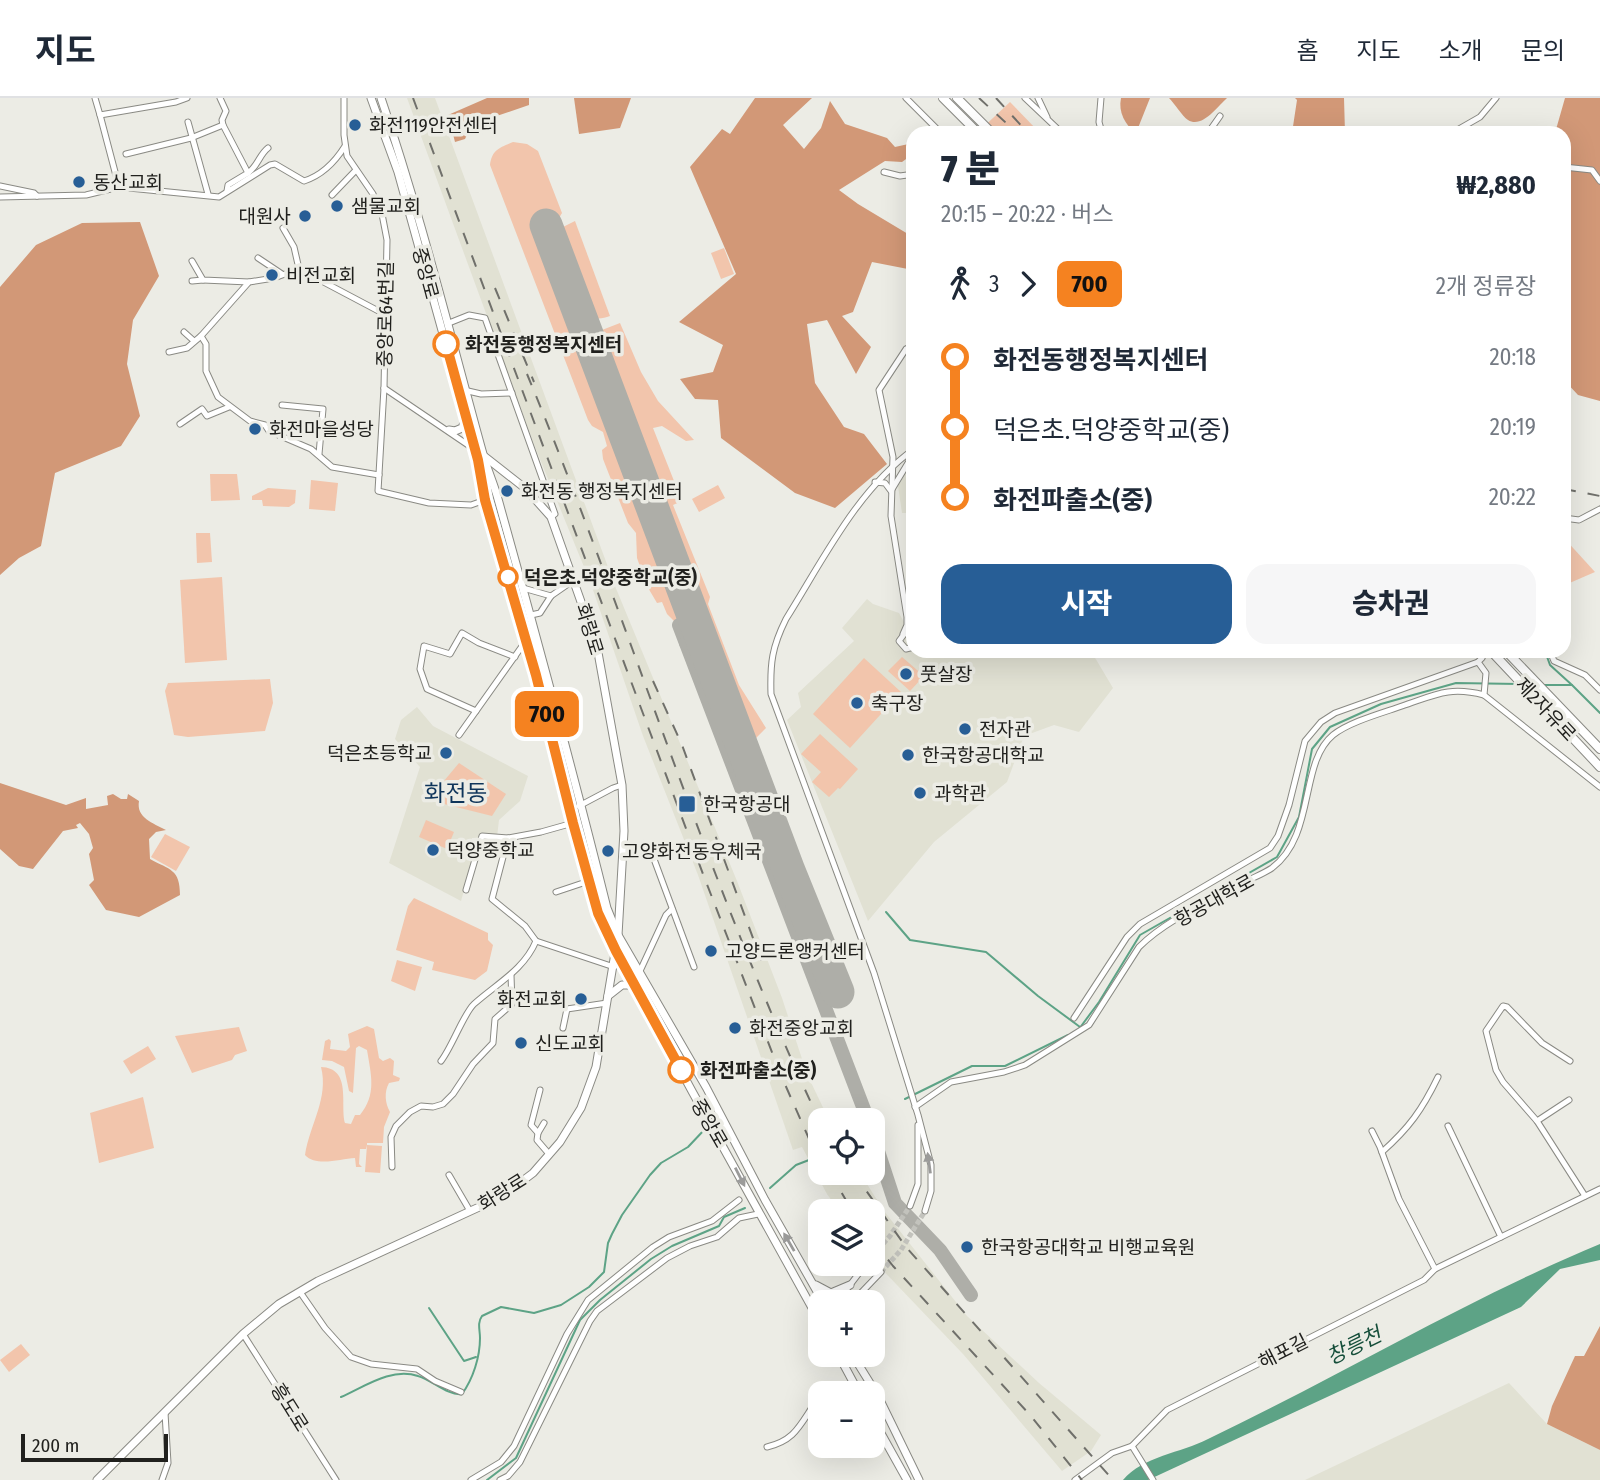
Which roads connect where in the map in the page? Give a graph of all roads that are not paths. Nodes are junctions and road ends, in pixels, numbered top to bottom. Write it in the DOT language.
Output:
graph roads {
  1 [pos="95,98"];
  2 [pos="187,98"];
  3 [pos="220,98"];
  4 [pos="344,98"];
  5 [pos="371,98"];
  6 [pos="381,98"];
  7 [pos="906,98"];
  8 [pos="943,98"];
  9 [pos="957,98"];
  10 [pos="1025,98"];
  11 [pos="1038,98"];
  12 [pos="1101,98"];
  13 [pos="1496,98"];
  14 [pos="177,100"];
  15 [pos="100,115"];
  16 [pos="1220,116"];
  17 [pos="1048,120"];
  18 [pos="188,122"];
  19 [pos="223,125"];
  20 [pos="934,126"];
  21 [pos="971,126"];
  22 [pos="985,126"];
  23 [pos="1054,126"];
  24 [pos="1100,126"];
  25 [pos="1213,126"];
  26 [pos="1464,126"];
  27 [pos="191,138"];
  28 [pos="345,146"];
  29 [pos="268,148"];
  30 [pos="126,154"];
  31 [pos="1571,168"];
  32 [pos="356,170"];
  33 [pos="884,172"];
  34 [pos="248,173"];
  35 [pos="906,175"];
  36 [pos="98,178"];
  37 [pos="1600,181"];
  38 [pos="0,186"];
  39 [pos="119,187"];
  40 [pos="102,190"];
  41 [pos="227,191"];
  42 [pos="208,194"];
  43 [pos="332,195"];
  44 [pos="37,196"];
  45 [pos="0,197"];
  46 [pos="283,228"];
  47 [pos="258,258"];
  48 [pos="192,261"];
  49 [pos="299,269"];
  50 [pos="282,274"];
  51 [pos="203,280"];
  52 [pos="192,281"];
  53 [pos="250,282"];
  54 [pos="386,314"];
  55 [pos="449,323"];
  56 [pos="184,332"];
  57 [pos="201,336"];
  58 [pos="194,341"];
  59 [pos="906,349"];
  60 [pos="169,352"];
  61 [pos="384,388"];
  62 [pos="468,391"];
  63 [pos="512,393"];
  64 [pos="282,405"];
  65 [pos="229,407"];
  66 [pos="466,418"];
  67 [pos="180,424"];
  68 [pos="449,430"];
  69 [pos="475,449"];
  70 [pos="318,454"];
  71 [pos="484,456"];
  72 [pos="906,456"];
  73 [pos="891,465"];
  74 [pos="906,465"];
  75 [pos="379,474"];
  76 [pos="505,474"];
  77 [pos="875,482"];
  78 [pos="495,486"];
  79 [pos="891,491"];
  80 [pos="485,500"];
  81 [pos="1600,509"];
  82 [pos="551,517"];
  83 [pos="1571,519"];
  84 [pos="574,580"];
  85 [pos="523,588"];
  86 [pos="551,596"];
  87 [pos="906,611"];
  88 [pos="531,615"];
  89 [pos="906,627"];
  90 [pos="903,634"];
  91 [pos="525,642"];
  92 [pos="906,649"];
  93 [pos="515,657"];
  94 [pos="1482,658"];
  95 [pos="1487,658"];
  96 [pos="1490,658"];
  97 [pos="1513,658"];
  98 [pos="1553,658"];
  99 [pos="1600,690"];
  100 [pos="1485,692"];
  101 [pos="476,711"];
  102 [pos="459,735"];
  103 [pos="1600,749"];
  104 [pos="1600,767"];
  105 [pos="622,785"];
  106 [pos="1600,787"];
  107 [pos="579,806"];
  108 [pos="573,823"];
  109 [pos="508,838"];
  110 [pos="622,844"];
  111 [pos="589,881"];
  112 [pos="620,888"];
  113 [pos="602,889"];
  114 [pos="466,890"];
  115 [pos="556,892"];
  116 [pos="672,909"];
  117 [pos="618,935"];
  118 [pos="536,941"];
  119 [pos="616,951"];
  120 [pos="614,967"];
  121 [pos="694,967"];
  122 [pos="640,971"];
  123 [pos="511,975"];
  124 [pos="641,995"];
  125 [pos="607,1000"];
  126 [pos="1074,1018"];
  127 [pos="563,1028"];
  128 [pos="441,1061"];
  129 [pos="1570,1062"];
  130 [pos="1438,1077"];
  131 [pos="540,1090"];
  132 [pos="1569,1100"];
  133 [pos="914,1104"];
  134 [pos="918,1115"];
  135 [pos="1537,1121"];
  136 [pos="544,1123"];
  137 [pos="1448,1126"];
  138 [pos="1372,1132"];
  139 [pos="538,1133"];
  140 [pos="1382,1152"];
  141 [pos="549,1154"];
  142 [pos="392,1167"];
  143 [pos="449,1175"];
  144 [pos="1600,1189"];
  145 [pos="1585,1196"];
  146 [pos="739,1200"];
  147 [pos="911,1206"];
  148 [pos="470,1211"];
  149 [pos="925,1211"];
  150 [pos="758,1214"];
  151 [pos="1501,1237"];
  152 [pos="1435,1269"];
  153 [pos="857,1276"];
  154 [pos="877,1276"];
  155 [pos="811,1280"];
  156 [pos="850,1285"];
  157 [pos="816,1290"];
  158 [pos="846,1290"];
  159 [pos="865,1290"];
  160 [pos="300,1292"];
  161 [pos="808,1299"];
  162 [pos="243,1334"];
  163 [pos="567,1334"];
  164 [pos="582,1341"];
  165 [pos="461,1392"];
  166 [pos="165,1413"];
  167 [pos="808,1414"];
  168 [pos="885,1417"];
  169 [pos="885,1441"];
  170 [pos="1132,1446"];
  171 [pos="767,1447"];
  172 [pos="97,1480"];
  173 [pos="162,1480"];
  174 [pos="336,1480"];
  175 [pos="471,1480"];
  176 [pos="500,1480"];
  177 [pos="907,1480"];
  178 [pos="919,1480"];
  179 [pos="1075,1480"];
  180 [pos="1153,1480"];
  1 -- 15 [label="street"];
  2 -- 14 [label="street"];
  3 -- 19 [label="street"];
  4 -- 28 [label="street, 중앙로64번길"];
  5 -- 66 [label="main road, 중앙로"];
  6 -- 55 [label="main road, 중앙로"];
  7 -- 20 [label="street"];
  8 -- 21 [label="highway"];
  9 -- 22 [label="highway"];
  10 -- 17 [label="street"];
  11 -- 17 [label="street"];
  12 -- 24 [label="street"];
  13 -- 26 [label="street"];
  14 -- 15 [label="street"];
  15 -- 39 [label="street"];
  16 -- 25 [label="street"];
  17 -- 23 [label="street"];
  18 -- 27 [label="street"];
  19 -- 27 [label="street"];
  19 -- 34 [label="street"];
  27 -- 30 [label="street"];
  27 -- 42 [label="street"];
  28 -- 32 [label="street, 중앙로64번길"];
  28 -- 41 [label="street"];
  29 -- 34 [label="street"];
  31 -- 37 [label="street"];
  32 -- 43 [label="street"];
  32 -- 54 [label="street, 중앙로64번길"];
  33 -- 35 [label="street"];
  34 -- 41 [label="street"];
  36 -- 40 [label="street"];
  38 -- 44 [label="street"];
  39 -- 40 [label="street"];
  39 -- 42 [label="street"];
  40 -- 44 [label="street"];
  41 -- 42 [label="street"];
  44 -- 45 [label="street"];
  46 -- 49 [label="street"];
  47 -- 50 [label="street"];
  48 -- 51 [label="street"];
  49 -- 50 [label="street"];
  49 -- 54 [label="street"];
  50 -- 53 [label="street"];
  51 -- 52 [label="street"];
  51 -- 53 [label="street"];
  53 -- 57 [label="street"];
  54 -- 61 [label="street, 중앙로64번길"];
  55 -- 62 [label="main road, 중앙로"];
  55 -- 63 [label="street, 화랑로"];
  56 -- 58 [label="street"];
  57 -- 58 [label="street"];
  57 -- 65 [label="street"];
  58 -- 60 [label="street"];
  59 -- 73 [label="street"];
  61 -- 68 [label="street"];
  61 -- 75 [label="street, 중앙로64번길"];
  62 -- 63 [label="street"];
  62 -- 71 [label="main road, 중앙로"];
  63 -- 82 [label="street, 화랑로"];
  64 -- 70 [label="street"];
  65 -- 67 [label="street"];
  65 -- 70 [label="street"];
  66 -- 68 [label="main road"];
  66 -- 69 [label="main road, 중앙로"];
  68 -- 69 [label="street"];
  69 -- 71 [label="main road, 화랑로"];
  69 -- 80 [label="main road, 중앙로"];
  70 -- 75 [label="street"];
  71 -- 76 [label="main road, 화랑로"];
  71 -- 78 [label="main road, 중앙로"];
  72 -- 73 [label="street"];
  73 -- 77 [label="street"];
  73 -- 79 [label="street"];
  74 -- 79 [label="street"];
  75 -- 80 [label="street, 중앙로64번길"];
  76 -- 78 [label="main road"];
  76 -- 82 [label="main road, 화랑로"];
  77 -- 79 [label="street"];
  77 -- 133 [label="street"];
  78 -- 85 [label="main road, 중앙로"];
  79 -- 87 [label="street"];
  80 -- 91 [label="main road, 중앙로"];
  81 -- 83 [label="street"];
  82 -- 84 [label="main road, 화랑로"];
  84 -- 86 [label="street, 화랑로"];
  84 -- 105 [label="main road, 화랑로"];
  85 -- 86 [label="street"];
  85 -- 88 [label="main road, 중앙로"];
  86 -- 88 [label="street, 화랑로"];
  88 -- 107 [label="main road, 중앙로"];
  89 -- 90 [label="street"];
  90 -- 92 [label="street"];
  91 -- 93 [label="street"];
  91 -- 108 [label="main road, 중앙로"];
  93 -- 101 [label="street"];
  93 -- 101 [label="street"];
  94 -- 126 [label="street, 항공대학로"];
  95 -- 100 [label="street"];
  96 -- 104 [label="highway, 제2자유로"];
  97 -- 103 [label="highway, 제2자유로"];
  98 -- 99 [label="street"];
  100 -- 106 [label="street"];
  100 -- 133 [label="street, 항공대학로"];
  101 -- 102 [label="street"];
  105 -- 107 [label="street"];
  105 -- 110 [label="main road, 화랑로"];
  107 -- 113 [label="main road, 중앙로"];
  108 -- 109 [label="street"];
  108 -- 111 [label="main road, 중앙로"];
  109 -- 114 [label="street"];
  109 -- 118 [label="street"];
  110 -- 112 [label="main road, 화랑로"];
  110 -- 116 [label="street"];
  111 -- 115 [label="street"];
  111 -- 119 [label="main road, 중앙로"];
  112 -- 113 [label="main road"];
  112 -- 117 [label="main road, 화랑로"];
  113 -- 117 [label="main road, 중앙로"];
  116 -- 121 [label="street"];
  116 -- 122 [label="street"];
  117 -- 119 [label="main road, 화랑로"];
  117 -- 122 [label="main road, 중앙로"];
  118 -- 120 [label="street"];
  118 -- 123 [label="street"];
  119 -- 120 [label="main road, 화랑로"];
  119 -- 124 [label="main road, 중앙로"];
  120 -- 125 [label="main road, 화랑로"];
  155 -- 122 [label="main road, 중앙로, one-way"];
  123 -- 128 [label="street"];
  123 -- 142 [label="street"];
  124 -- 125 [label="main road"];
  124 -- 150 [label="main road, 중앙로, one-way"];
  125 -- 127 [label="street"];
  125 -- 141 [label="main road, 화랑로"];
  129 -- 135 [label="street"];
  130 -- 140 [label="street"];
  131 -- 139 [label="street"];
  132 -- 135 [label="street"];
  133 -- 134 [label="street"];
  134 -- 147 [label="street"];
  149 -- 134 [label="street, one-way"];
  135 -- 145 [label="street"];
  136 -- 139 [label="street"];
  137 -- 151 [label="street"];
  138 -- 140 [label="street"];
  139 -- 141 [label="street"];
  140 -- 152 [label="street"];
  141 -- 148 [label="main road, 화랑로"];
  143 -- 148 [label="street"];
  144 -- 145 [label="street, 해포길"];
  145 -- 151 [label="street, 해포길"];
  146 -- 163 [label="street"];
  148 -- 160 [label="main road, 화랑로"];
  150 -- 161 [label="main road, 중앙로"];
  150 -- 164 [label="street"];
  151 -- 152 [label="street, 해포길"];
  152 -- 170 [label="street, 해포길"];
  153 -- 156 [label="street"];
  154 -- 159 [label="street"];
  155 -- 156 [label="main road"];
  155 -- 157 [label="main road, 중앙로"];
  156 -- 158 [label="street"];
  160 -- 162 [label="main road, 화랑로"];
  160 -- 165 [label="street"];
  162 -- 166 [label="main road, 화랑로"];
  162 -- 174 [label="street, 흥도로"];
  163 -- 164 [label="street"];
  163 -- 175 [label="street"];
  164 -- 176 [label="street"];
  166 -- 172 [label="main road, 화랑로"];
  166 -- 173 [label="street"];
  167 -- 171 [label="street"];
  168 -- 178 [label="main road"];
  169 -- 177 [label="main road"];
  170 -- 179 [label="street, 해포길"];
  170 -- 180 [label="street"];
}
